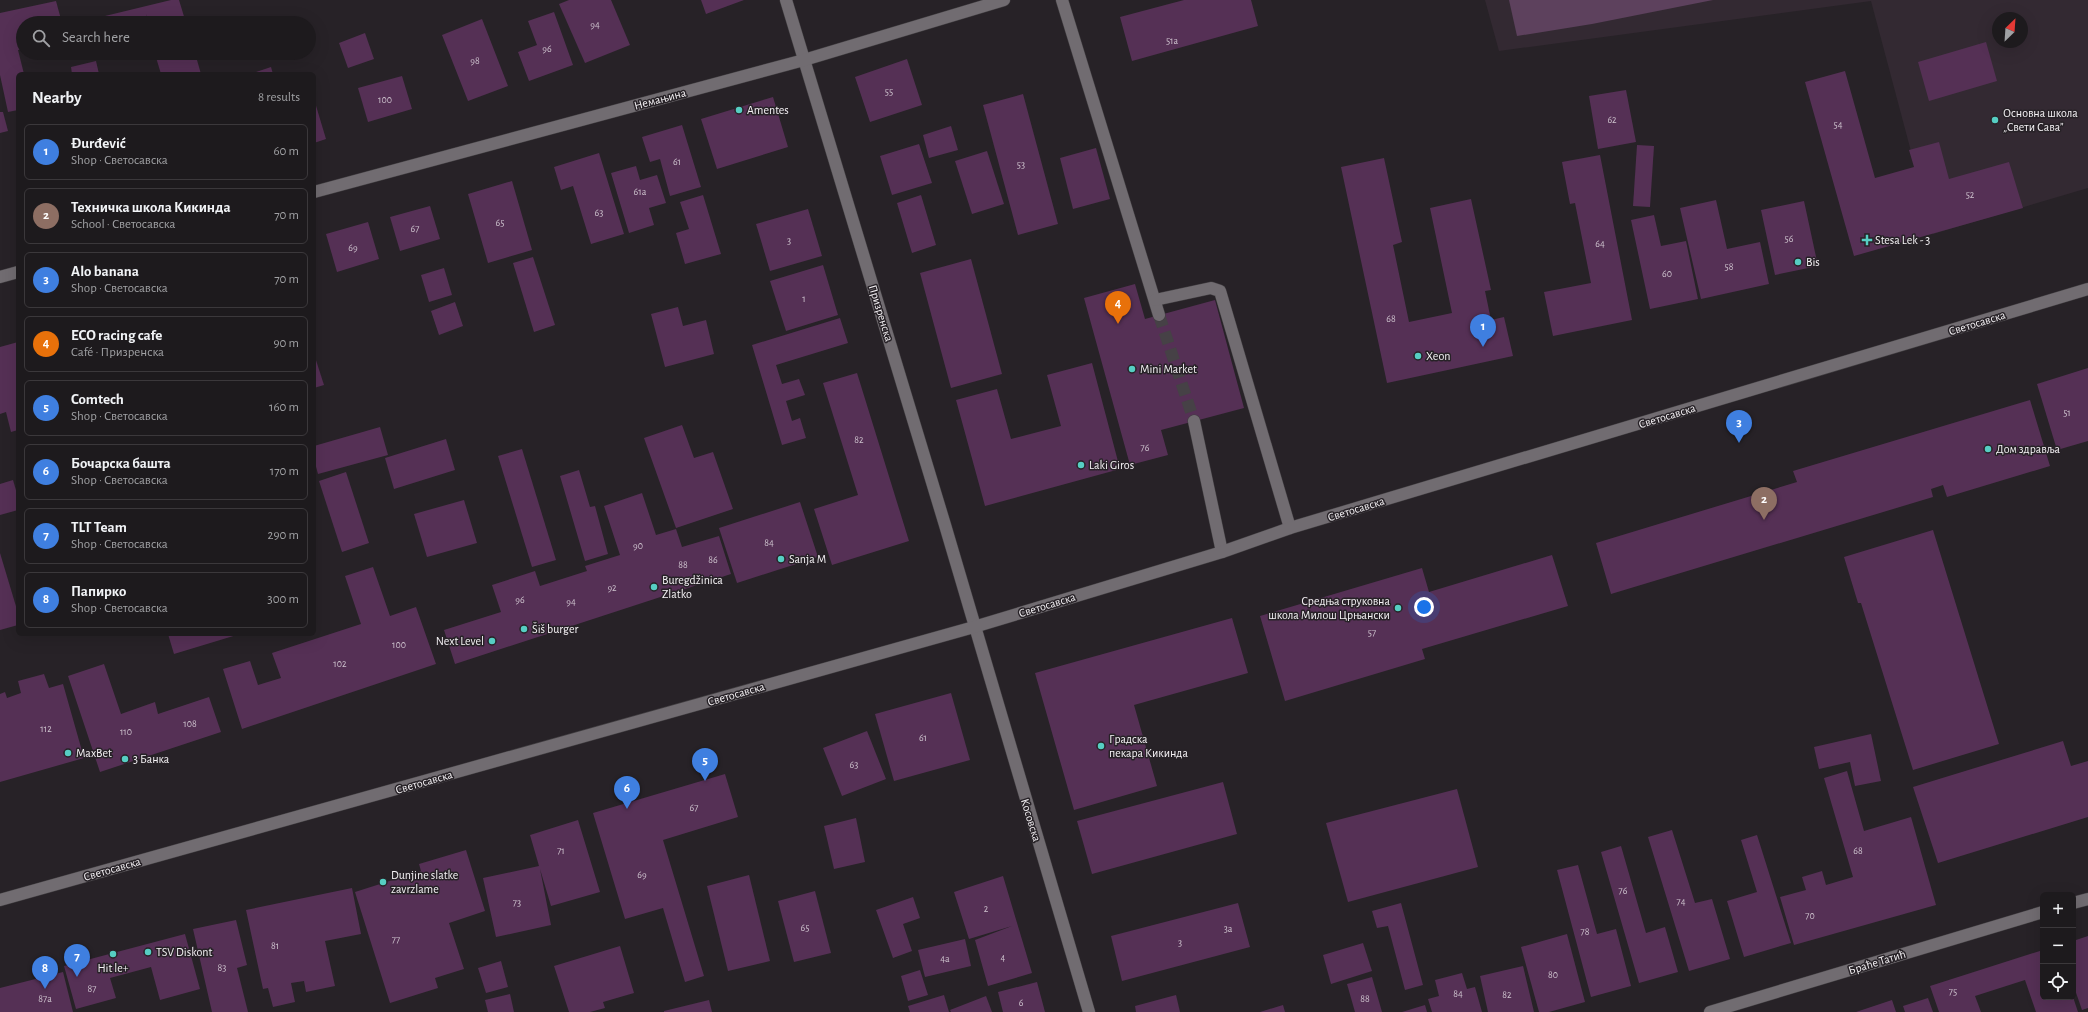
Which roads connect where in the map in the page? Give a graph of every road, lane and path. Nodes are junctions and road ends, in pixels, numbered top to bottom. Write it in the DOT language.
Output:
graph roads {
  1 [pos="786,0"];
  2 [pos="1004,0"];
  3 [pos="1062,0"];
  4 [pos="804,60"];
  5 [pos="316,191"];
  6 [pos="16,273"];
  7 [pos="0,277"];
  8 [pos="2088,289"];
  9 [pos="1155,300"];
  10 [pos="1160,315"];
  11 [pos="1194,421"];
  12 [pos="1290,528"];
  13 [pos="1222,552"];
  14 [pos="974,627"];
  15 [pos="2088,899"];
  16 [pos="0,900"];
  17 [pos="2076,902"];
  18 [pos="2040,913"];
  19 [pos="1089,1012"];
  20 [pos="1710,1012"];
  1 -- 4 [label="street, Призренска"];
  2 -- 4 [label="street, Немањина"];
  3 -- 9 [label="street"];
  4 -- 5 [label="street, Немањина"];
  4 -- 14 [label="street, Призренска"];
  6 -- 7 [label="street"];
  8 -- 12 [label="street, Светосавска"];
  9 -- 10 [label="street"];
  9 -- 12 [label="street"];
  11 -- 13 [label="street"];
  12 -- 13 [label="street, Светосавска"];
  13 -- 14 [label="street, Светосавска"];
  14 -- 16 [label="street, Светосавска"];
  14 -- 19 [label="street, Косовска"];
  15 -- 17 [label="street"];
  18 -- 20 [label="street, Браће Татић"];
}
